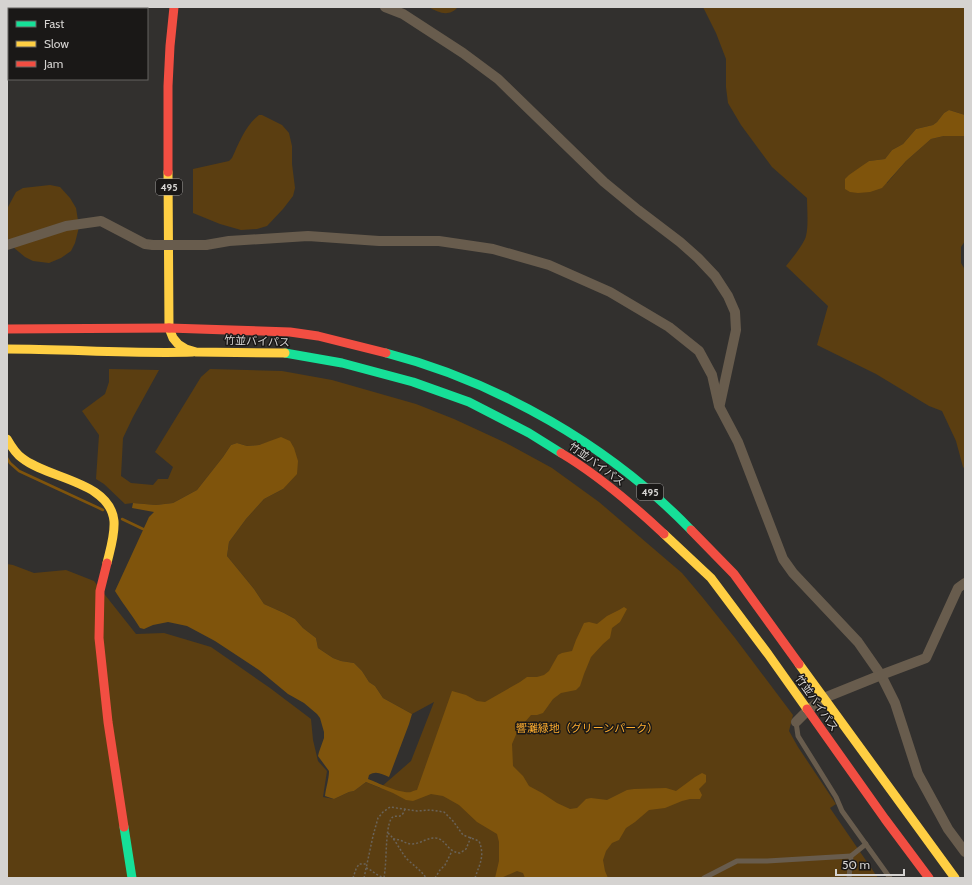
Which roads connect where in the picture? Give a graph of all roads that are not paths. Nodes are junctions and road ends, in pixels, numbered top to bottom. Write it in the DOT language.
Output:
graph roads {
  1 [pos="174,7"];
  2 [pos="385,7"];
  3 [pos="179,238"];
  4 [pos="7,245"];
  5 [pos="179,254"];
  6 [pos="169,316"];
  7 [pos="177,323"];
  8 [pos="154,328"];
  9 [pos="7,329"];
  10 [pos="175,342"];
  11 [pos="7,350"];
  12 [pos="165,352"];
  13 [pos="196,352"];
  14 [pos="719,406"];
  15 [pos="7,438"];
  16 [pos="965,583"];
  17 [pos="880,675"];
  18 [pos="824,698"];
  19 [pos="808,710"];
  20 [pos="796,722"];
  21 [pos="866,844"];
  22 [pos="965,852"];
  23 [pos="851,856"];
  24 [pos="132,878"];
  25 [pos="704,878"];
  26 [pos="850,878"];
  27 [pos="890,878"];
  28 [pos="929,878"];
  29 [pos="955,878"];
  1 -- 6 [label="main road, 495"];
  2 -- 14 [label="street"];
  3 -- 5 [label="main road"];
  4 -- 14 [label="street, bridge"];
  6 -- 7 [label="main road, 495"];
  6 -- 8 [label="main road"];
  7 -- 8 [label="main road"];
  7 -- 10 [label="main road, 495"];
  7 -- 18 [label="main road, 竹並バイパス / 495"];
  8 -- 9 [label="main road"];
  10 -- 12 [label="main road"];
  10 -- 13 [label="main road, 竹並バイパス / 495"];
  11 -- 12 [label="main road"];
  12 -- 13 [label="main road"];
  13 -- 19 [label="main road, 竹並バイパス / 495"];
  14 -- 17 [label="street"];
  15 -- 24 [label="main road"];
  16 -- 17 [label="street"];
  17 -- 18 [label="street"];
  17 -- 22 [label="street"];
  18 -- 19 [label="street"];
  18 -- 29 [label="main road, 竹並バイパス / 495"];
  19 -- 20 [label="street"];
  19 -- 28 [label="main road, 竹並バイパス / 495"];
  20 -- 21 [label="lane"];
  21 -- 23 [label="lane"];
  21 -- 27 [label="lane"];
  23 -- 25 [label="lane"];
  23 -- 26 [label="lane"];
}
